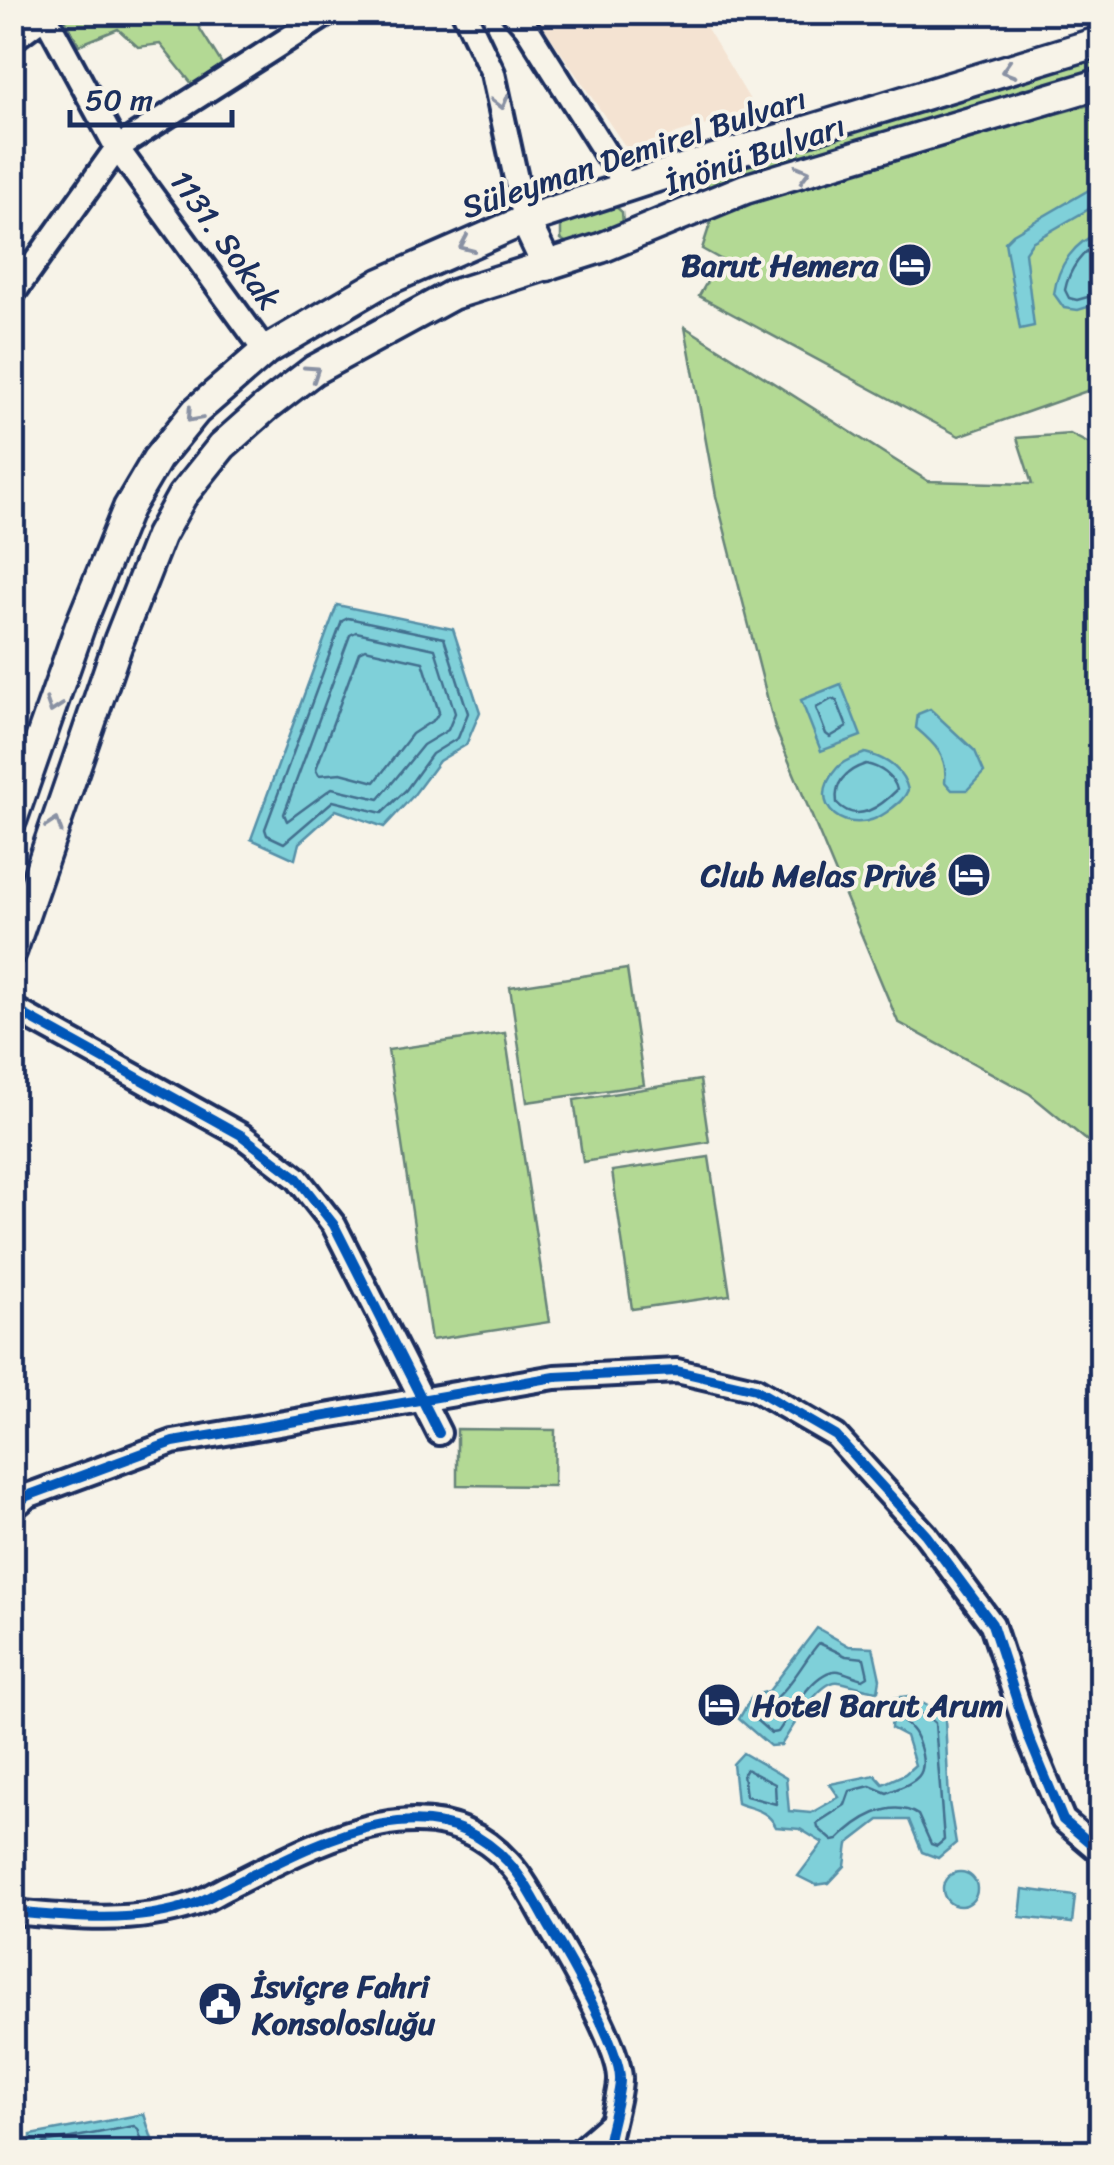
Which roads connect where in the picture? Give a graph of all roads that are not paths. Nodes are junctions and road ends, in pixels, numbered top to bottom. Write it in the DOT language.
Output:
graph roads {
  1 [pos="330,12"];
  2 [pos="464,12"];
  3 [pos="512,12"];
  4 [pos="44,14"];
  5 [pos="12,40"];
  6 [pos="1102,42"];
  7 [pos="1102,83"];
  8 [pos="117,148"];
  9 [pos="627,188"];
  10 [pos="525,220"];
  11 [pos="650,229"];
  12 [pos="547,266"];
  13 [pos="12,294"];
  14 [pos="265,351"];
  15 [pos="18,794"];
  16 [pos="12,820"];
  17 [pos="12,951"];
  18 [pos="12,1008"];
  19 [pos="425,1402"];
  20 [pos="438,1433"];
  21 [pos="12,1508"];
  22 [pos="1102,1853"];
  23 [pos="12,1912"];
  24 [pos="608,2126"];
  25 [pos="578,2152"];
  26 [pos="606,2152"];
  1 -- 8 [label="street"];
  2 -- 10 [label="street, one-way"];
  3 -- 9 [label="street"];
  4 -- 5 [label="street"];
  4 -- 8 [label="street, 1131. Sokak"];
  6 -- 9 [label="main road, Süleyman Demirel Bulvarı, one-way"];
  11 -- 7 [label="main road, İnönü Bulvarı, one-way"];
  8 -- 13 [label="street"];
  8 -- 14 [label="street, 1131. Sokak"];
  9 -- 10 [label="main road, Süleyman Demirel Bulvarı"];
  9 -- 11 [label="main road"];
  10 -- 12 [label="main road"];
  10 -- 14 [label="main road, Süleyman Demirel Bulvarı, one-way"];
  11 -- 12 [label="main road, İnönü Bulvarı"];
  17 -- 12 [label="main road, one-way"];
  14 -- 15 [label="main road, Süleyman Demirel Bulvarı, one-way"];
  15 -- 16 [label="main road, Süleyman Demirel Bulvarı"];
  18 -- 19 [label="street"];
  19 -- 20 [label="street"];
  19 -- 21 [label="street"];
  19 -- 22 [label="street"];
  23 -- 24 [label="street"];
  24 -- 25 [label="street"];
  24 -- 26 [label="street"];
}
